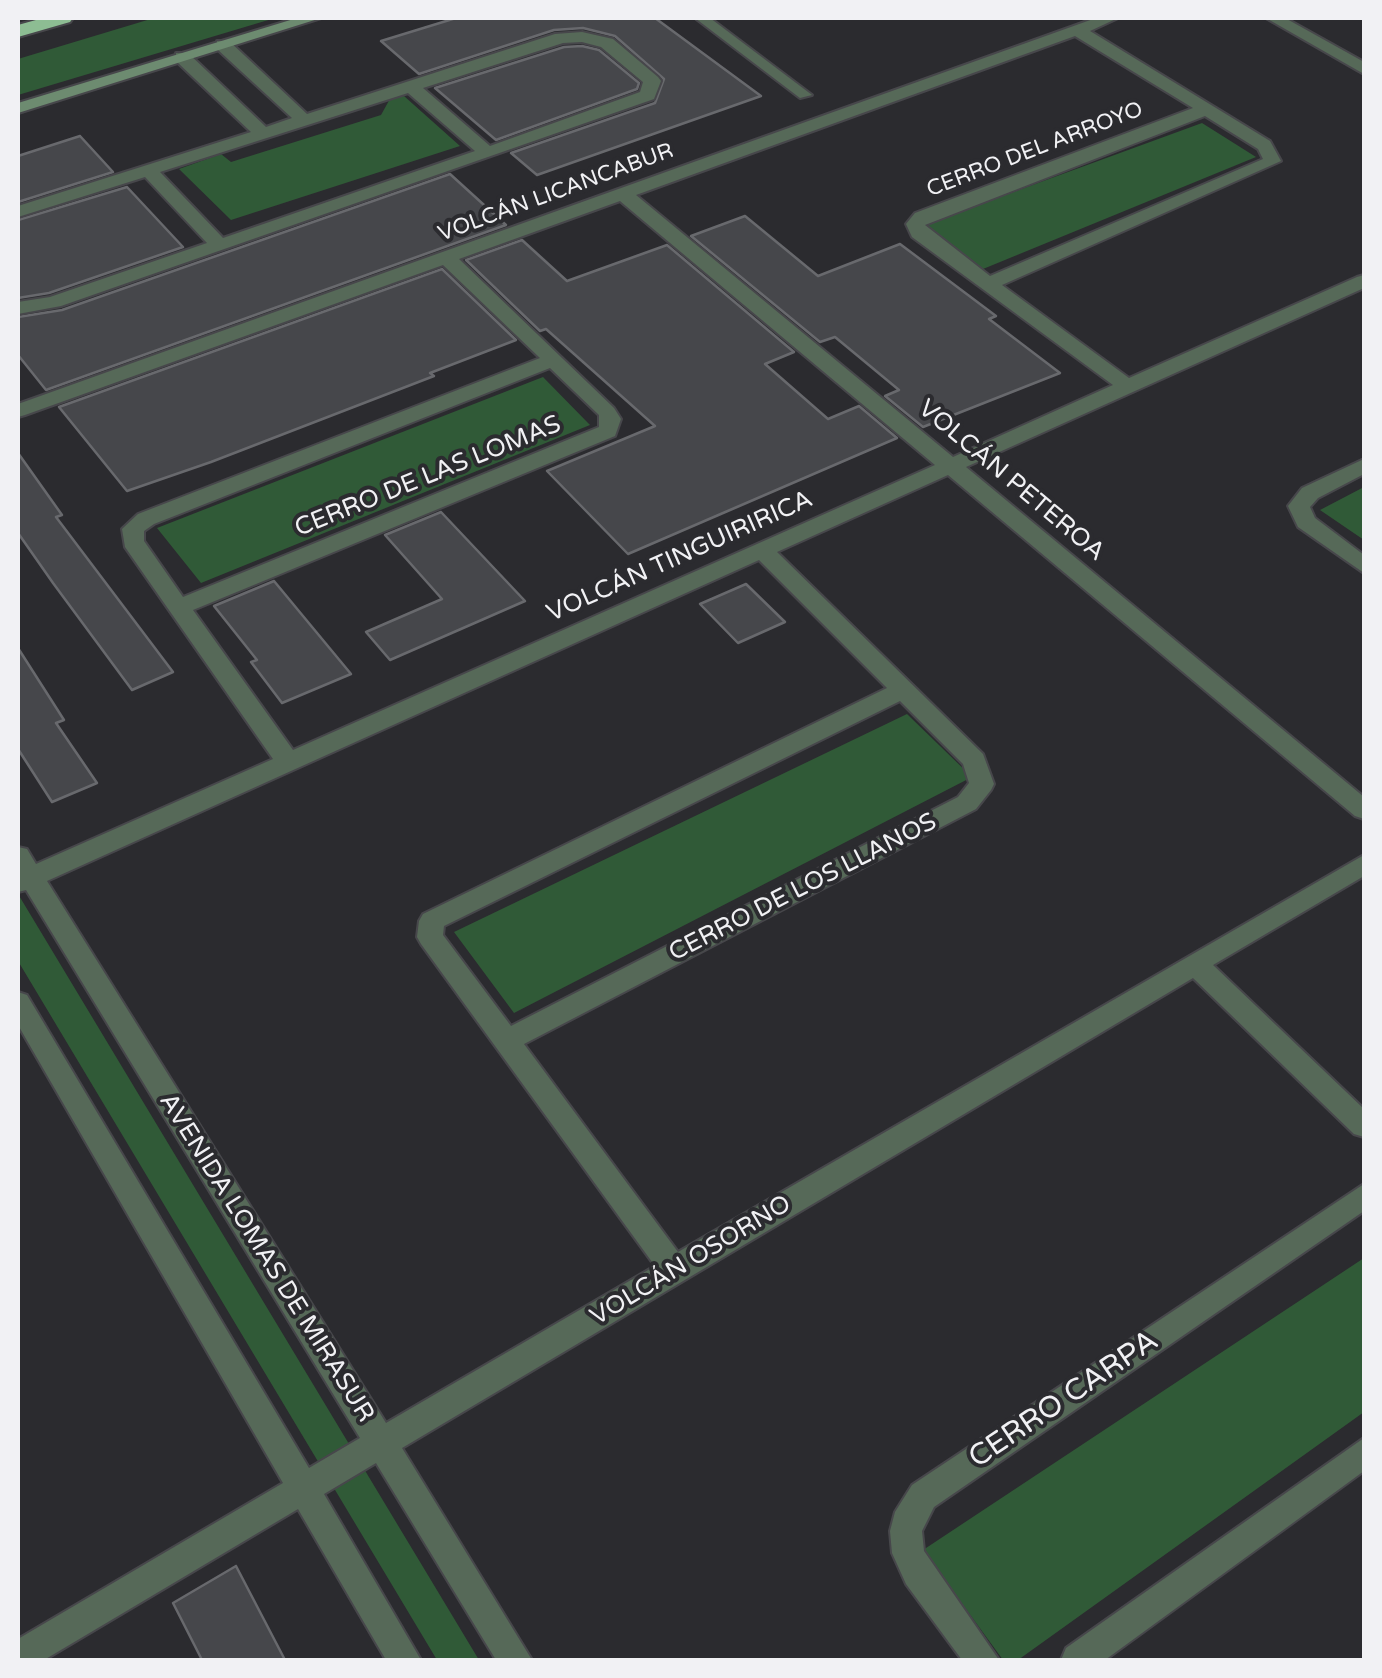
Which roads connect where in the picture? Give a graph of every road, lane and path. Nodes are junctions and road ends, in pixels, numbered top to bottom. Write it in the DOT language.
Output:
graph roads {
  1 [pos="63,18"];
  2 [pos="313,18"];
  3 [pos="702,18"];
  4 [pos="1110,18"];
  5 [pos="1274,18"];
  6 [pos="18,30"];
  7 [pos="1076,30"];
  8 [pos="223,45"];
  9 [pos="182,58"];
  10 [pos="1364,69"];
  11 [pos="410,86"];
  12 [pos="804,95"];
  13 [pos="18,108"];
  14 [pos="1207,109"];
  15 [pos="304,120"];
  16 [pos="262,133"];
  17 [pos="487,152"];
  18 [pos="148,170"];
  19 [pos="622,194"];
  20 [pos="18,212"];
  21 [pos="219,245"];
  22 [pos="446,257"];
  23 [pos="1364,281"];
  24 [pos="988,284"];
  25 [pos="18,308"];
  26 [pos="554,360"];
  27 [pos="1128,386"];
  28 [pos="18,411"];
  29 [pos="950,466"];
  30 [pos="1364,466"];
  31 [pos="762,550"];
  32 [pos="1364,566"];
  33 [pos="178,607"];
  34 [pos="902,691"];
  35 [pos="288,762"];
  36 [pos="1364,810"];
  37 [pos="1364,864"];
  38 [pos="22,872"];
  39 [pos="1195,964"];
  40 [pos="18,1002"];
  41 [pos="506,1040"];
  42 [pos="1364,1126"];
  43 [pos="1364,1196"];
  44 [pos="675,1271"];
  45 [pos="381,1444"];
  46 [pos="1364,1453"];
  47 [pos="304,1490"];
  48 [pos="18,1658"];
  49 [pos="404,1660"];
  50 [pos="515,1660"];
  51 [pos="982,1660"];
  52 [pos="1078,1660"];
  1 -- 6 [label="highway"];
  2 -- 8 [label="street"];
  3 -- 12 [label="lane"];
  4 -- 7 [label="street, VOLCÁN LICANCABUR"];
  5 -- 10 [label="street"];
  7 -- 14 [label="street, CERRO DEL ARROYO"];
  7 -- 19 [label="street, VOLCÁN LICANCABUR"];
  8 -- 9 [label="street"];
  8 -- 15 [label="street"];
  9 -- 13 [label="street"];
  9 -- 16 [label="street"];
  11 -- 15 [label="street"];
  11 -- 17 [label="street"];
  11 -- 17 [label="street"];
  14 -- 24 [label="street, CERRO DEL ARROYO"];
  14 -- 24 [label="street, CERRO DEL ARROYO"];
  15 -- 16 [label="street"];
  16 -- 18 [label="street"];
  17 -- 21 [label="street"];
  18 -- 20 [label="street"];
  18 -- 21 [label="street"];
  19 -- 22 [label="street, VOLCÁN LICANCABUR"];
  19 -- 29 [label="street, VOLCÁN PETEROA"];
  21 -- 25 [label="street"];
  22 -- 26 [label="street, CERRO DE LAS LOMAS"];
  22 -- 28 [label="street, VOLCÁN LICANCABUR"];
  23 -- 27 [label="street, VOLCÁN TINGUIRIRICA"];
  24 -- 27 [label="street, CERRO DEL ARROYO"];
  26 -- 33 [label="street"];
  26 -- 33 [label="street, CERRO DE LAS LOMAS"];
  27 -- 29 [label="street, VOLCÁN TINGUIRIRICA"];
  29 -- 31 [label="street, VOLCÁN TINGUIRIRICA"];
  29 -- 36 [label="street, VOLCÁN PETEROA"];
  30 -- 32 [label="street"];
  31 -- 34 [label="street, CERRO DE LOS LLANOS"];
  31 -- 35 [label="street, VOLCÁN TINGUIRIRICA"];
  33 -- 35 [label="street"];
  34 -- 41 [label="street"];
  34 -- 41 [label="street, CERRO DE LOS LLANOS"];
  35 -- 38 [label="street, VOLCÁN TINGUIRIRICA"];
  37 -- 39 [label="street, VOLCÁN OSORNO"];
  38 -- 45 [label="street, AVENIDA LOMAS DE MIRASUR"];
  39 -- 42 [label="street"];
  39 -- 44 [label="street, VOLCÁN OSORNO"];
  40 -- 47 [label="street"];
  41 -- 44 [label="street"];
  43 -- 51 [label="street, CERRO CARPA"];
  44 -- 45 [label="street, VOLCÁN OSORNO"];
  45 -- 47 [label="street, VOLCÁN OSORNO"];
  45 -- 50 [label="street, AVENIDA LOMAS DE MIRASUR"];
  46 -- 52 [label="street"];
  47 -- 48 [label="street, VOLCÁN OSORNO"];
  47 -- 49 [label="street"];
}
